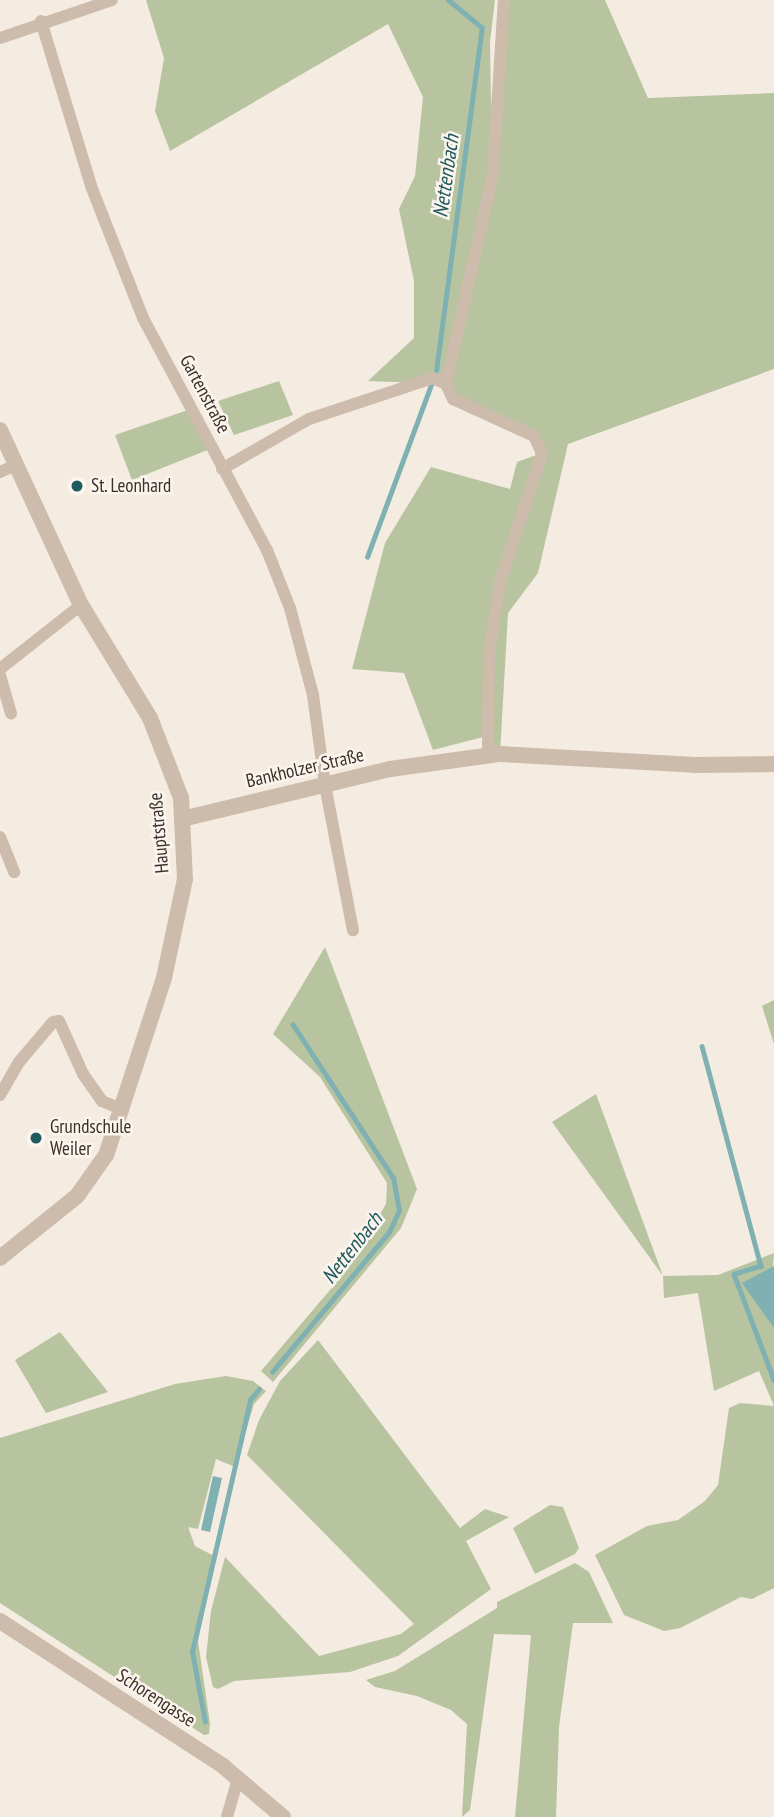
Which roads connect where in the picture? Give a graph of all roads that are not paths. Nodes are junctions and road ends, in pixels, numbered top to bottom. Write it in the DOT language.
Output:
graph roads {
  1 [pos="113,0"];
  2 [pos="504,0"];
  3 [pos="41,21"];
  4 [pos="0,38"];
  5 [pos="446,384"];
  6 [pos="0,430"];
  7 [pos="15,465"];
  8 [pos="222,469"];
  9 [pos="0,472"];
  10 [pos="81,605"];
  11 [pos="0,669"];
  12 [pos="0,675"];
  13 [pos="11,713"];
  14 [pos="488,757"];
  15 [pos="774,764"];
  16 [pos="325,785"];
  17 [pos="183,819"];
  18 [pos="0,837"];
  19 [pos="14,872"];
  20 [pos="354,930"];
  21 [pos="0,1096"];
  22 [pos="123,1111"];
  23 [pos="0,1258"];
  24 [pos="0,1621"];
  25 [pos="237,1782"];
  26 [pos="227,1817"];
  27 [pos="283,1817"];
  1 -- 3 [label="street"];
  2 -- 5 [label="street"];
  3 -- 4 [label="street"];
  3 -- 8 [label="street, Gartenstraße"];
  5 -- 8 [label="street"];
  5 -- 14 [label="street"];
  6 -- 7 [label="street, Hauptstraße"];
  7 -- 9 [label="street"];
  7 -- 10 [label="street, Hauptstraße"];
  8 -- 16 [label="street, Gartenstraße"];
  10 -- 11 [label="street"];
  10 -- 17 [label="street, Hauptstraße"];
  12 -- 13 [label="street"];
  14 -- 15 [label="street, Bankholzer Straße"];
  14 -- 16 [label="street, Bankholzer Straße"];
  16 -- 17 [label="street, Bankholzer Straße"];
  16 -- 20 [label="street, Gartenstraße"];
  17 -- 22 [label="street, Hauptstraße"];
  18 -- 19 [label="street"];
  21 -- 22 [label="street"];
  22 -- 23 [label="street, Hauptstraße"];
  24 -- 25 [label="street, Schorengasse"];
  25 -- 26 [label="street"];
  25 -- 27 [label="street, Schorengasse"];
}
